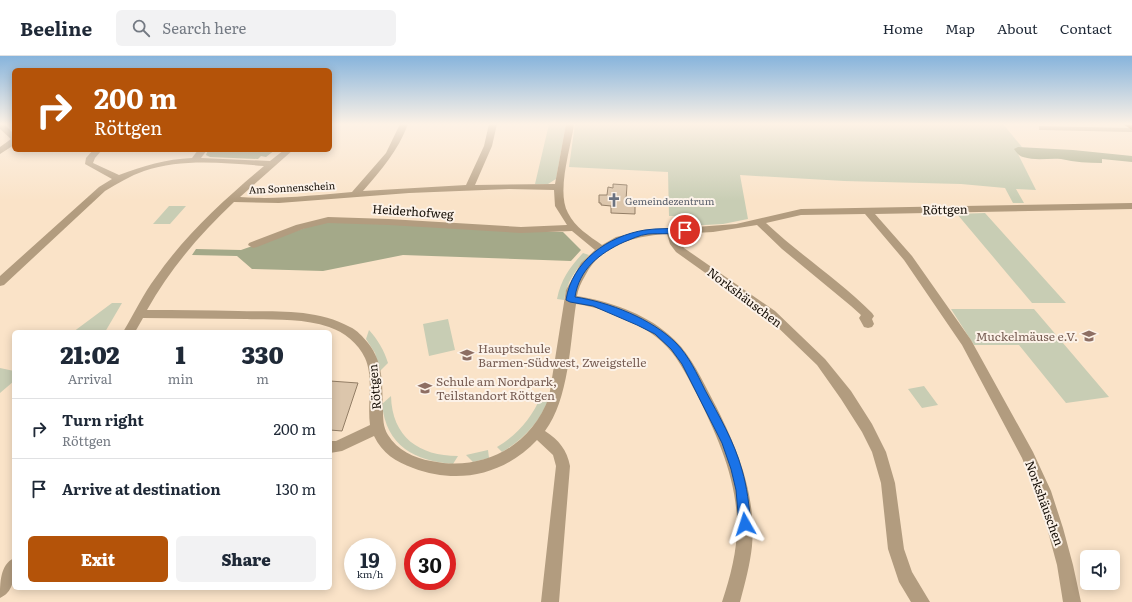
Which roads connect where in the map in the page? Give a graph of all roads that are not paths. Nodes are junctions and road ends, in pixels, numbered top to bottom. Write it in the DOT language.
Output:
graph roads {
  1 [pos="392,149"];
  2 [pos="486,149"];
  3 [pos="566,149"];
  4 [pos="96,152"];
  5 [pos="201,152"];
  6 [pos="287,152"];
  7 [pos="194,161"];
  8 [pos="272,164"];
  9 [pos="118,178"];
  10 [pos="470,186"];
  11 [pos="559,187"];
  12 [pos="354,195"];
  13 [pos="231,199"];
  14 [pos="1132,206"];
  15 [pos="868,211"];
  16 [pos="759,222"];
  17 [pos="574,228"];
  18 [pos="671,231"];
  19 [pos="254,245"];
  20 [pos="602,250"];
  21 [pos="0,282"];
  22 [pos="570,300"];
  23 [pos="140,314"];
  24 [pos="868,324"];
  25 [pos="130,330"];
  26 [pos="377,428"];
  27 [pos="537,433"];
  28 [pos="332,447"];
  29 [pos="12,569"];
  30 [pos="0,589"];
  31 [pos="550,602"];
  32 [pos="731,602"];
  33 [pos="921,602"];
  34 [pos="1072,602"];
  1 -- 12 [label="street"];
  2 -- 10 [label="street"];
  3 -- 11 [label="street"];
  4 -- 9 [label="street"];
  5 -- 7 [label="street"];
  6 -- 8 [label="street"];
  7 -- 8 [label="street"];
  7 -- 9 [label="street"];
  8 -- 13 [label="street"];
  9 -- 21 [label="street"];
  10 -- 11 [label="street, Am Sonnenschein"];
  10 -- 12 [label="street, Am Sonnenschein"];
  11 -- 17 [label="street"];
  12 -- 13 [label="street, Am Sonnenschein"];
  13 -- 23 [label="street"];
  14 -- 15 [label="street, Röttgen"];
  15 -- 16 [label="street, Röttgen"];
  15 -- 34 [label="street, Norkshäuschen"];
  16 -- 18 [label="street, Röttgen"];
  16 -- 24 [label="street"];
  17 -- 19 [label="street, Heiderhofweg"];
  17 -- 20 [label="street"];
  18 -- 20 [label="street, Röttgen"];
  18 -- 33 [label="street, Norkshäuschen"];
  20 -- 22 [label="street, Röttgen"];
  22 -- 27 [label="street, Röttgen"];
  22 -- 32 [label="street"];
  23 -- 25 [label="street"];
  23 -- 26 [label="street, Röttgen"];
  26 -- 27 [label="street, Röttgen"];
  26 -- 28 [label="street"];
  27 -- 31 [label="street"];
  29 -- 30 [label="street"];
}
